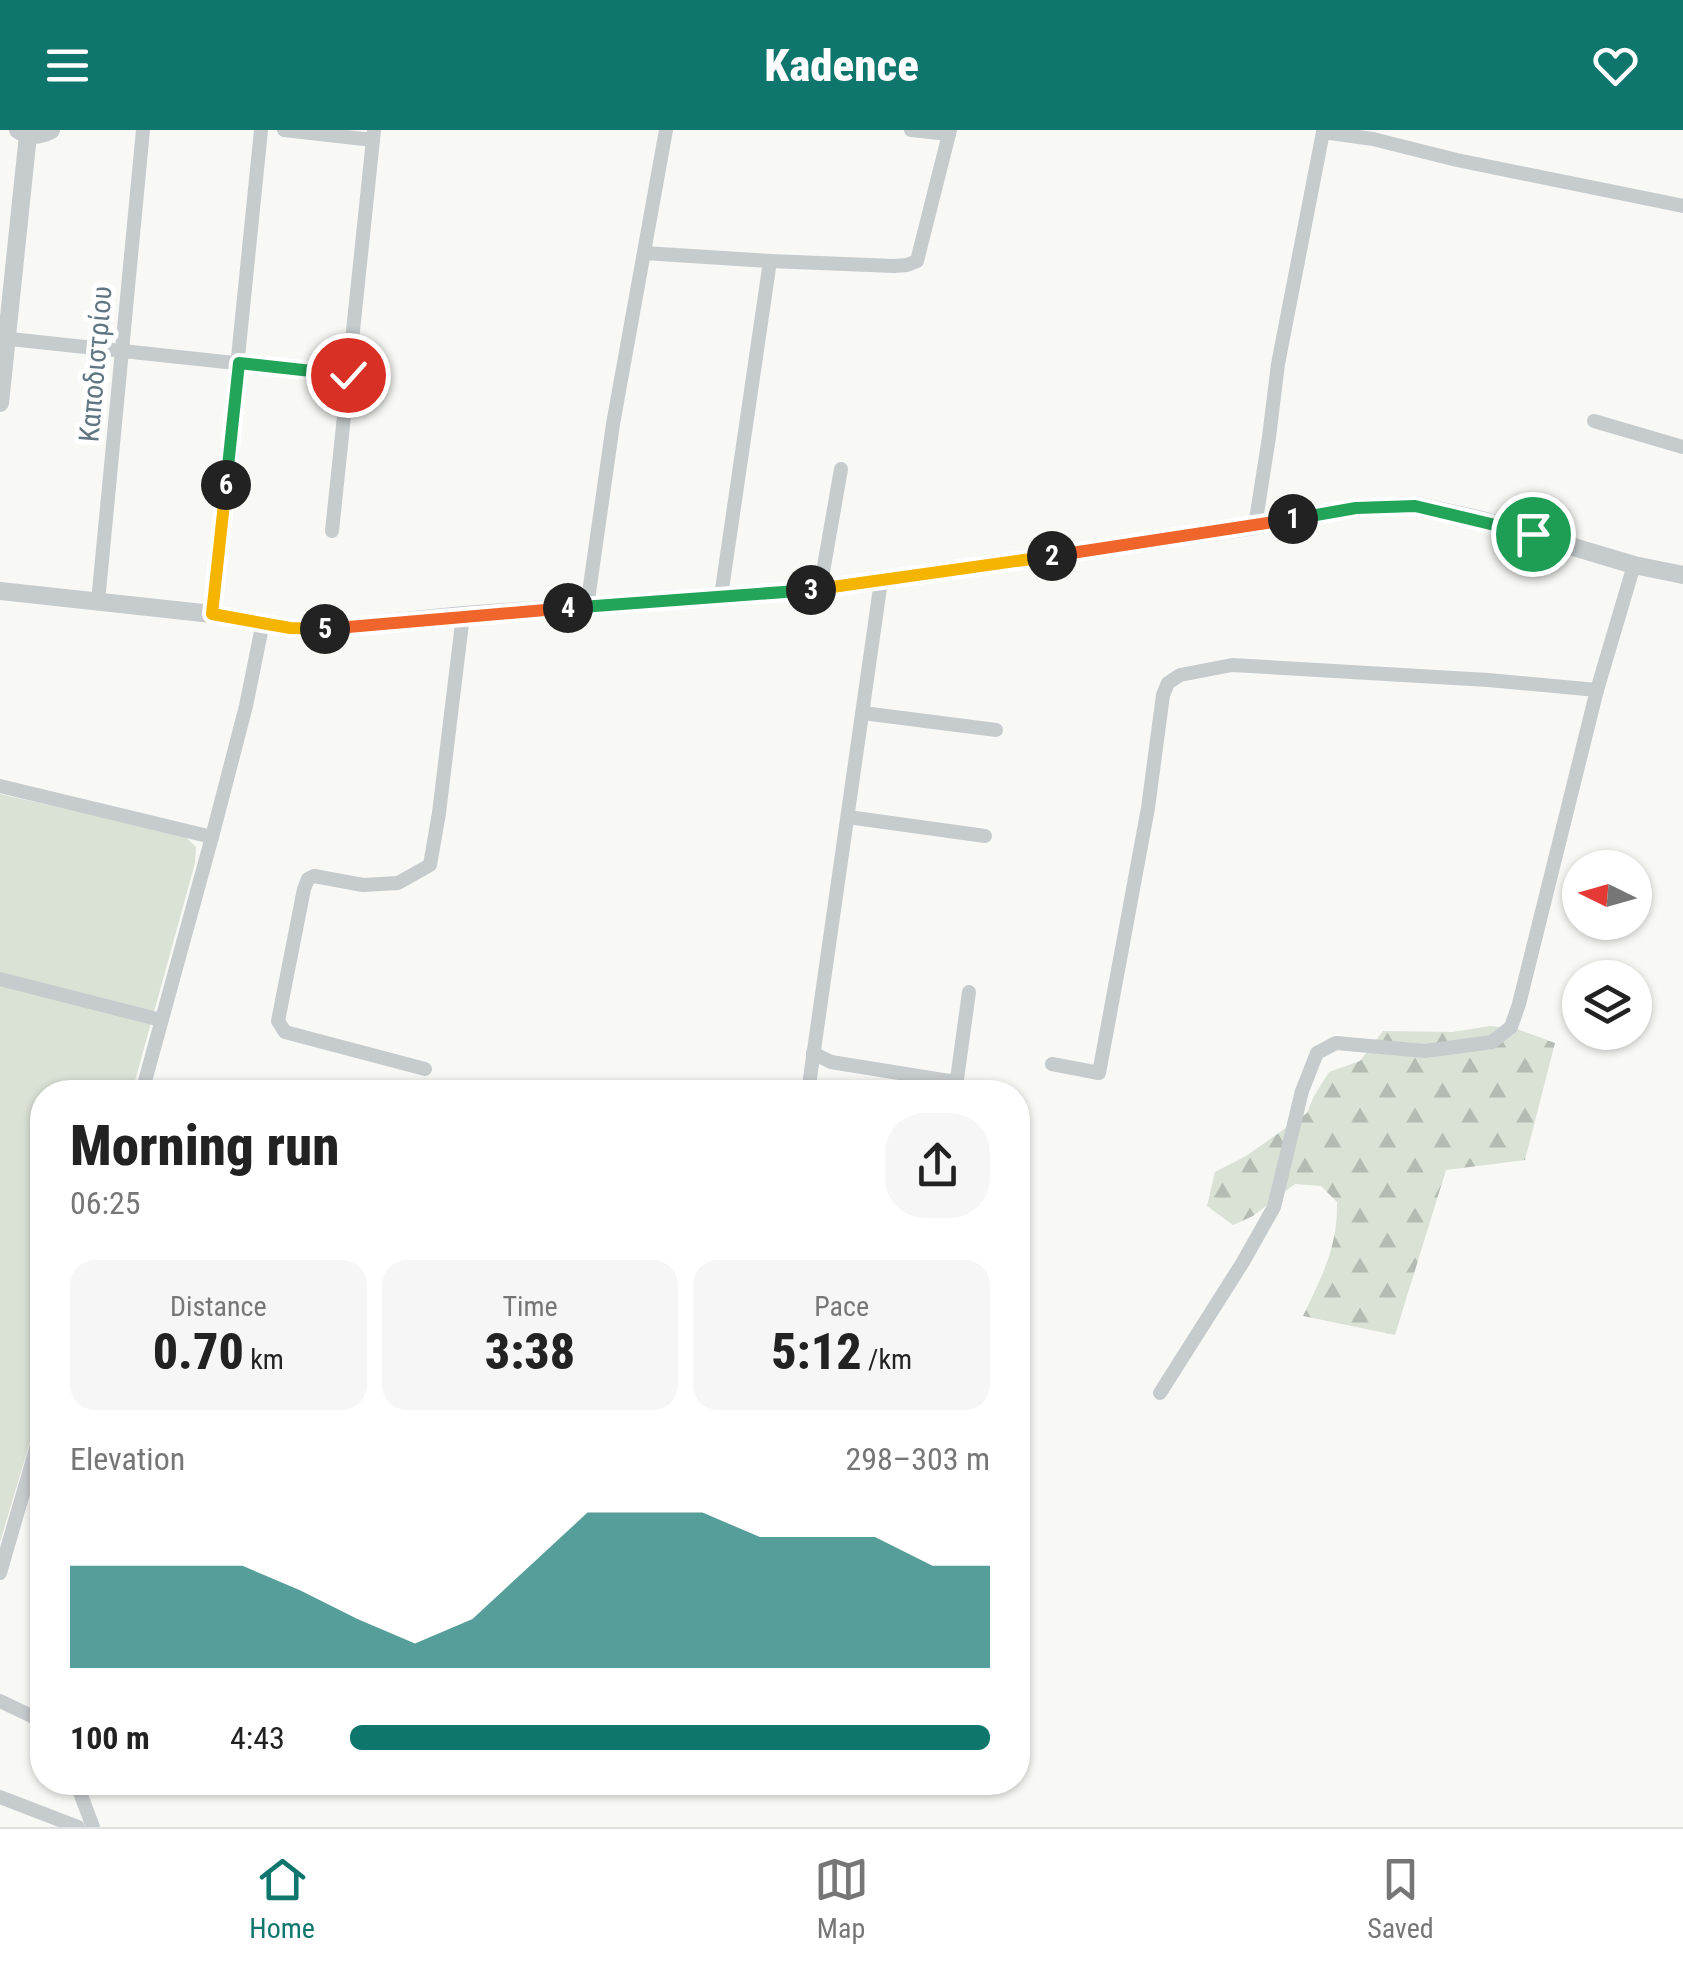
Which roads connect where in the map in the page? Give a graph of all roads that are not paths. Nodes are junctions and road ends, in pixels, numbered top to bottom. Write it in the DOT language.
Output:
graph roads {
  1 [pos="51,130"];
  2 [pos="143,130"];
  3 [pos="262,130"];
  4 [pos="284,130"];
  5 [pos="666,130"];
  6 [pos="910,130"];
  7 [pos="1323,131"];
  8 [pos="22,132"];
  9 [pos="949,132"];
  10 [pos="374,135"];
  11 [pos="1683,206"];
  12 [pos="644,253"];
  13 [pos="770,261"];
  14 [pos="3,338"];
  15 [pos="120,351"];
  16 [pos="239,363"];
  17 [pos="348,375"];
  18 [pos="0,403"];
  19 [pos="1594,422"];
  20 [pos="1683,448"];
  21 [pos="841,469"];
  22 [pos="1254,526"];
  23 [pos="332,531"];
  24 [pos="1634,565"];
  25 [pos="1683,575"];
  26 [pos="881,581"];
  27 [pos="820,589"];
  28 [pos="0,591"];
  29 [pos="721,596"];
  30 [pos="98,602"];
  31 [pos="586,607"];
  32 [pos="212,614"];
  33 [pos="463,616"];
  34 [pos="263,622"];
  35 [pos="1597,690"];
  36 [pos="863,714"];
  37 [pos="996,730"];
  38 [pos="0,786"];
  39 [pos="848,816"];
  40 [pos="985,836"];
  41 [pos="212,837"];
  42 [pos="0,980"];
  43 [pos="969,992"];
  44 [pos="160,1020"];
  45 [pos="813,1053"];
  46 [pos="1052,1064"];
  47 [pos="425,1069"];
  48 [pos="145,1080"];
  49 [pos="810,1080"];
  50 [pos="943,1080"];
  51 [pos="958,1080"];
  52 [pos="1160,1393"];
  53 [pos="30,1470"];
  54 [pos="0,1574"];
  55 [pos="0,1701"];
  56 [pos="30,1715"];
  57 [pos="81,1795"];
  58 [pos="0,1797"];
  59 [pos="78,1827"];
  60 [pos="92,1827"];
  1 -- 8 [label="street"];
  2 -- 15 [label="street, Καποδιστρίου"];
  3 -- 16 [label="street"];
  4 -- 10 [label="street"];
  5 -- 12 [label="street"];
  6 -- 9 [label="street"];
  7 -- 11 [label="street"];
  7 -- 22 [label="street"];
  8 -- 14 [label="street"];
  9 -- 13 [label="street"];
  10 -- 17 [label="street"];
  12 -- 13 [label="street"];
  12 -- 31 [label="street"];
  13 -- 29 [label="street"];
  14 -- 15 [label="street"];
  14 -- 18 [label="street"];
  15 -- 16 [label="street"];
  15 -- 30 [label="street, Καποδιστρίου"];
  16 -- 17 [label="street"];
  16 -- 32 [label="street"];
  17 -- 23 [label="street"];
  19 -- 20 [label="street"];
  21 -- 27 [label="street"];
  22 -- 24 [label="street"];
  22 -- 26 [label="street"];
  24 -- 25 [label="street"];
  24 -- 35 [label="street"];
  26 -- 27 [label="street"];
  26 -- 36 [label="street"];
  27 -- 29 [label="street"];
  28 -- 30 [label="street"];
  29 -- 31 [label="street"];
  30 -- 32 [label="street"];
  31 -- 33 [label="street"];
  32 -- 34 [label="street"];
  33 -- 34 [label="street"];
  33 -- 47 [label="street"];
  34 -- 41 [label="street"];
  35 -- 46 [label="street"];
  35 -- 52 [label="street"];
  36 -- 37 [label="street"];
  36 -- 39 [label="street"];
  38 -- 41 [label="street"];
  39 -- 40 [label="street"];
  39 -- 45 [label="street"];
  41 -- 44 [label="street"];
  42 -- 44 [label="street"];
  43 -- 51 [label="street"];
  44 -- 48 [label="street"];
  45 -- 49 [label="street"];
  45 -- 50 [label="street"];
  53 -- 54 [label="street"];
  55 -- 56 [label="street"];
  57 -- 60 [label="street"];
  58 -- 59 [label="street"];
}
